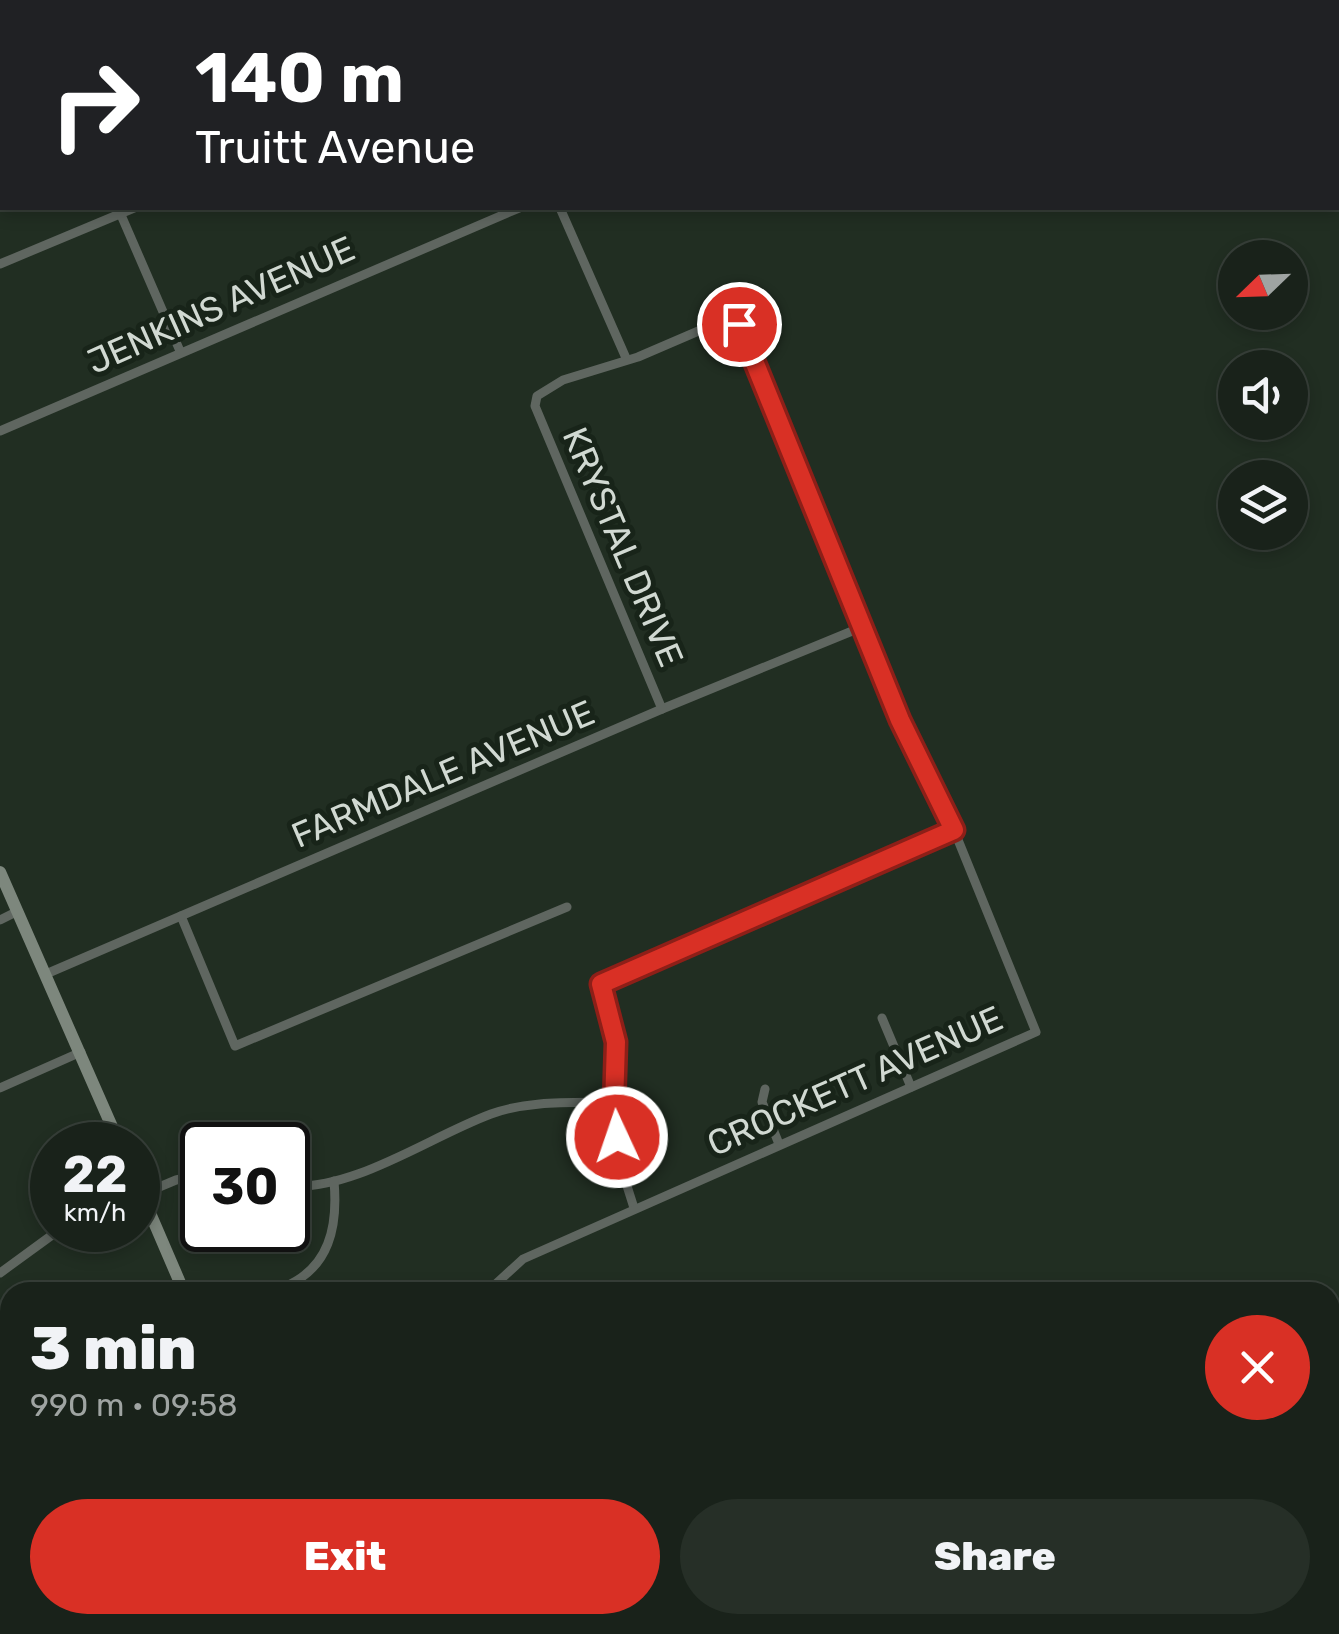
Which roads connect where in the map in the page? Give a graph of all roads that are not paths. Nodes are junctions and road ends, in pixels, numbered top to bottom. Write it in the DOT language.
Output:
graph roads {
  1 [pos="119,210"];
  2 [pos="514,210"];
  3 [pos="561,210"];
  4 [pos="0,264"];
  5 [pos="180,351"];
  6 [pos="626,358"];
  7 [pos="0,431"];
  8 [pos="862,628"];
  9 [pos="662,709"];
  10 [pos="954,830"];
  11 [pos="0,872"];
  12 [pos="568,907"];
  13 [pos="18,911"];
  14 [pos="182,916"];
  15 [pos="0,920"];
  16 [pos="46,974"];
  17 [pos="882,1018"];
  18 [pos="80,1052"];
  19 [pos="911,1087"];
  20 [pos="0,1088"];
  21 [pos="765,1089"];
  22 [pos="614,1102"];
  23 [pos="110,1122"];
  24 [pos="779,1144"];
  25 [pos="334,1181"];
  26 [pos="310,1188"];
  27 [pos="634,1208"];
  28 [pos="160,1239"];
  29 [pos="30,1252"];
  30 [pos="0,1273"];
  31 [pos="180,1282"];
  32 [pos="295,1282"];
  33 [pos="498,1282"];
  1 -- 4 [label="street"];
  1 -- 5 [label="street"];
  2 -- 5 [label="street, JENKINS AVENUE"];
  3 -- 6 [label="street"];
  5 -- 7 [label="street, JENKINS AVENUE"];
  6 -- 8 [label="street"];
  6 -- 9 [label="street, KRYSTAL DRIVE"];
  8 -- 9 [label="street, FARMDALE AVENUE"];
  8 -- 10 [label="street"];
  9 -- 14 [label="street, FARMDALE AVENUE"];
  10 -- 19 [label="street, CROCKETT AVENUE"];
  10 -- 22 [label="street"];
  11 -- 13 [label="main road"];
  12 -- 14 [label="street"];
  13 -- 15 [label="street"];
  13 -- 16 [label="main road"];
  14 -- 16 [label="street, FARMDALE AVENUE"];
  16 -- 18 [label="main road"];
  17 -- 19 [label="street"];
  18 -- 20 [label="street"];
  18 -- 23 [label="main road"];
  19 -- 24 [label="street, CROCKETT AVENUE"];
  21 -- 24 [label="street"];
  22 -- 25 [label="street"];
  22 -- 27 [label="street"];
  24 -- 27 [label="street, CROCKETT AVENUE"];
  25 -- 26 [label="street"];
  25 -- 32 [label="street"];
  27 -- 33 [label="street, CROCKETT AVENUE"];
  28 -- 31 [label="main road"];
  29 -- 30 [label="street"];
}
